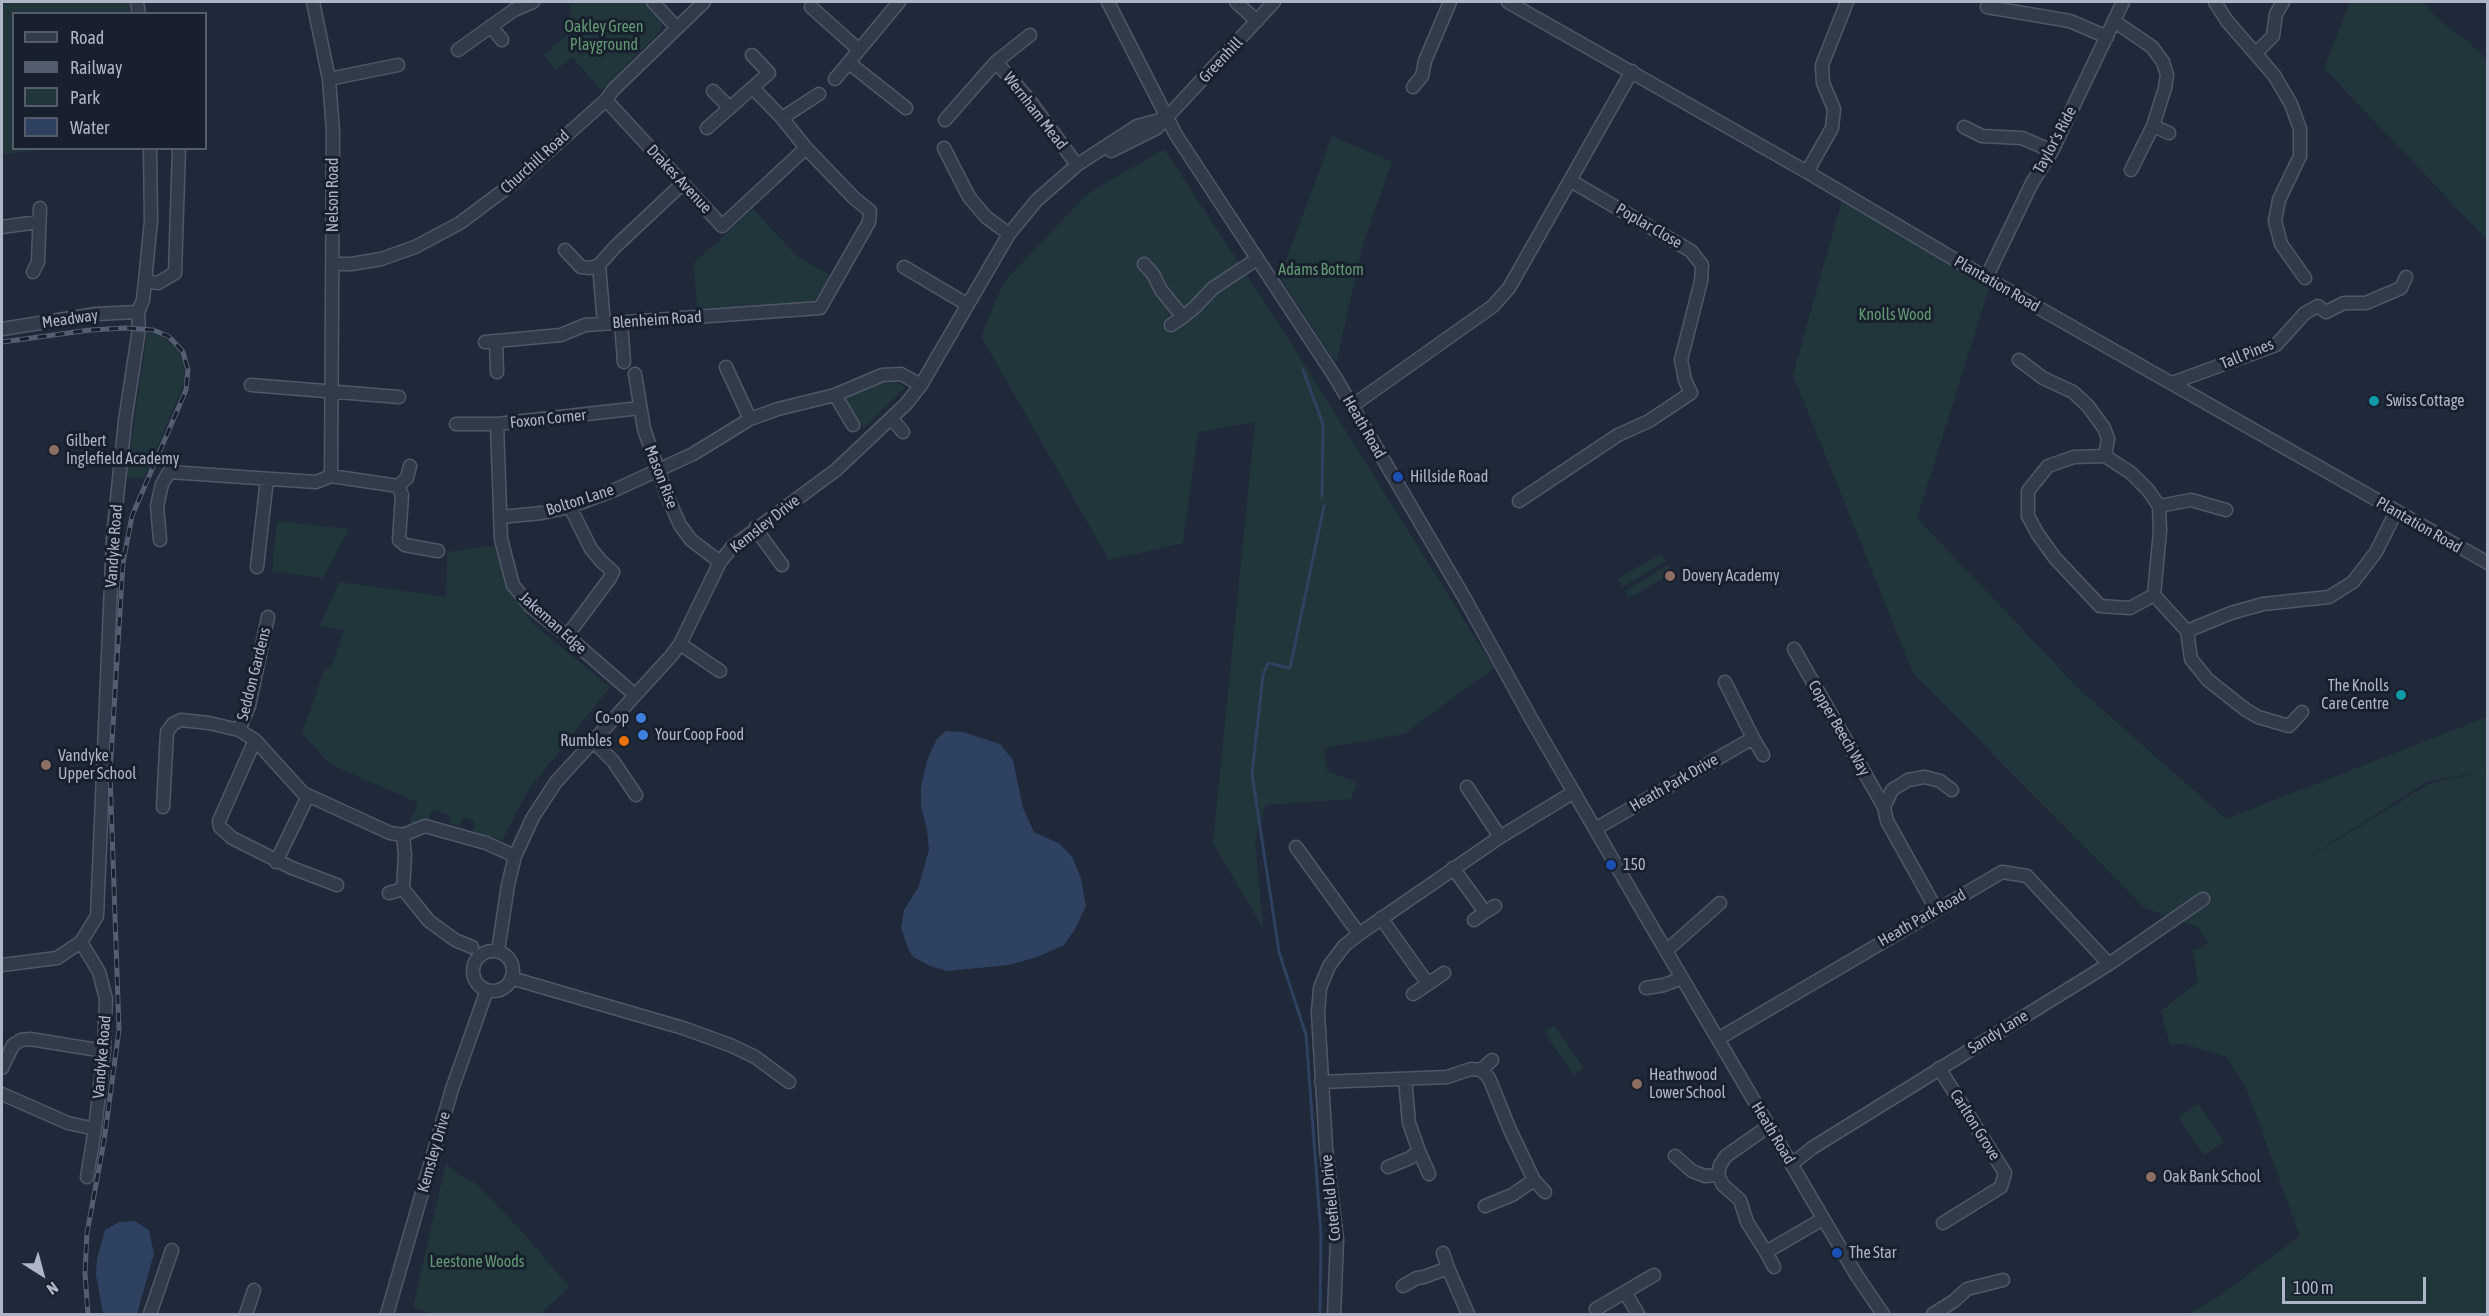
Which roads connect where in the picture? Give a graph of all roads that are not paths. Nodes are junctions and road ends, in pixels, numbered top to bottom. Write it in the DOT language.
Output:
graph roads {
  1 [pos="313,2"];
  2 [pos="533,2"];
  3 [pos="653,2"];
  4 [pos="704,2"];
  5 [pos="899,2"];
  6 [pos="1108,2"];
  7 [pos="1236,2"];
  8 [pos="1274,2"];
  9 [pos="1450,2"];
  10 [pos="1508,2"];
  11 [pos="1847,2"];
  12 [pos="2123,2"];
  13 [pos="2215,2"];
  14 [pos="2283,2"];
  15 [pos="811,7"];
  16 [pos="1987,7"];
  17 [pos="1257,21"];
  18 [pos="2115,21"];
  19 [pos="492,26"];
  20 [pos="677,28"];
  21 [pos="1030,35"];
  22 [pos="2107,37"];
  23 [pos="502,40"];
  24 [pos="458,50"];
  25 [pos="859,50"];
  26 [pos="2256,53"];
  27 [pos="752,55"];
  28 [pos="996,62"];
  29 [pos="849,63"];
  30 [pos="398,65"];
  31 [pos="1632,71"];
  32 [pos="329,79"];
  33 [pos="835,80"];
  34 [pos="1413,87"];
  35 [pos="753,88"];
  36 [pos="713,91"];
  37 [pos="819,94"];
  38 [pos="606,100"];
  39 [pos="730,108"];
  40 [pos="906,108"];
  41 [pos="782,118"];
  42 [pos="1167,118"];
  43 [pos="945,120"];
  44 [pos="2153,126"];
  45 [pos="1964,127"];
  46 [pos="707,128"];
  47 [pos="2169,133"];
  48 [pos="806,148"];
  49 [pos="944,148"];
  50 [pos="150,150"];
  51 [pos="179,150"];
  52 [pos="2052,150"];
  53 [pos="1077,165"];
  54 [pos="2132,170"];
  55 [pos="1807,172"];
  56 [pos="1571,181"];
  57 [pos="682,184"];
  58 [pos="40,208"];
  59 [pos="38,222"];
  60 [pos="2,227"];
  61 [pos="1009,234"];
  62 [pos="565,250"];
  63 [pos="1257,259"];
  64 [pos="333,264"];
  65 [pos="1144,264"];
  66 [pos="599,265"];
  67 [pos="904,267"];
  68 [pos="33,272"];
  69 [pos="2406,277"];
  70 [pos="1986,278"];
  71 [pos="2305,278"];
  72 [pos="146,281"];
  73 [pos="968,304"];
  74 [pos="138,312"];
  75 [pos="1183,316"];
  76 [pos="621,322"];
  77 [pos="604,324"];
  78 [pos="1171,326"];
  79 [pos="2,328"];
  80 [pos="2019,360"];
  81 [pos="624,362"];
  82 [pos="726,367"];
  83 [pos="497,372"];
  84 [pos="635,374"];
  85 [pos="2172,382"];
  86 [pos="251,385"];
  87 [pos="921,385"];
  88 [pos="332,391"];
  89 [pos="835,395"];
  90 [pos="399,397"];
  91 [pos="1352,406"];
  92 [pos="640,408"];
  93 [pos="750,419"];
  94 [pos="892,419"];
  95 [pos="456,424"];
  96 [pos="497,424"];
  97 [pos="853,425"];
  98 [pos="903,432"];
  99 [pos="2105,456"];
  100 [pos="410,466"];
  101 [pos="658,471"];
  102 [pos="331,476"];
  103 [pos="267,479"];
  104 [pos="398,486"];
  105 [pos="1519,501"];
  106 [pos="2159,506"];
  107 [pos="570,507"];
  108 [pos="2226,510"];
  109 [pos="2396,512"];
  110 [pos="500,517"];
  111 [pos="755,528"];
  112 [pos="160,540"];
  113 [pos="438,551"];
  114 [pos="720,562"];
  115 [pos="2487,563"];
  116 [pos="782,565"];
  117 [pos="257,567"];
  118 [pos="2154,595"];
  119 [pos="268,617"];
  120 [pos="2187,630"];
  121 [pos="567,636"];
  122 [pos="680,644"];
  123 [pos="1794,649"];
  124 [pos="720,670"];
  125 [pos="1725,682"];
  126 [pos="635,695"];
  127 [pos="2302,712"];
  128 [pos="239,730"];
  129 [pos="1754,738"];
  130 [pos="255,740"];
  131 [pos="593,741"];
  132 [pos="1763,755"];
  133 [pos="1467,787"];
  134 [pos="1952,790"];
  135 [pos="1574,792"];
  136 [pos="636,795"];
  137 [pos="308,796"];
  138 [pos="163,807"];
  139 [pos="1884,807"];
  140 [pos="1595,829"];
  141 [pos="403,835"];
  142 [pos="1500,837"];
  143 [pos="1296,847"];
  144 [pos="515,856"];
  145 [pos="276,861"];
  146 [pos="1453,868"];
  147 [pos="337,885"];
  148 [pos="403,889"];
  149 [pos="390,893"];
  150 [pos="2203,900"];
  151 [pos="1720,903"];
  152 [pos="1935,909"];
  153 [pos="1381,918"];
  154 [pos="1474,920"];
  155 [pos="1359,934"];
  156 [pos="81,942"];
  157 [pos="472,947"];
  158 [pos="498,951"];
  159 [pos="1666,951"];
  160 [pos="2109,964"];
  161 [pos="2,965"];
  162 [pos="1444,973"];
  163 [pos="512,978"];
  164 [pos="1682,978"];
  165 [pos="1428,984"];
  166 [pos="1646,988"];
  167 [pos="487,990"];
  168 [pos="1413,994"];
  169 [pos="1718,1039"];
  170 [pos="104,1051"];
  171 [pos="1492,1060"];
  172 [pos="2,1068"];
  173 [pos="1939,1068"];
  174 [pos="1481,1070"];
  175 [pos="1405,1079"];
  176 [pos="789,1082"];
  177 [pos="1321,1082"];
  178 [pos="2,1094"];
  179 [pos="1770,1126"];
  180 [pos="95,1129"];
  181 [pos="1419,1151"];
  182 [pos="1676,1156"];
  183 [pos="1792,1164"];
  184 [pos="1388,1167"];
  185 [pos="1429,1174"];
  186 [pos="1718,1175"];
  187 [pos="87,1177"];
  188 [pos="1534,1180"];
  189 [pos="1545,1192"];
  190 [pos="1485,1206"];
  191 [pos="1823,1219"];
  192 [pos="1943,1223"];
  193 [pos="172,1250"];
  194 [pos="1766,1252"];
  195 [pos="1443,1253"];
  196 [pos="1774,1267"];
  197 [pos="1448,1268"];
  198 [pos="1654,1275"];
  199 [pos="2003,1280"];
  200 [pos="1403,1286"];
  201 [pos="254,1290"];
  202 [pos="1625,1292"];
  203 [pos="1596,1308"];
  204 [pos="150,1314"];
  205 [pos="246,1314"];
  206 [pos="387,1314"];
  207 [pos="1334,1314"];
  208 [pos="1468,1314"];
  209 [pos="1638,1314"];
  210 [pos="1883,1314"];
  211 [pos="1933,1314"];
  1 -- 32 [label="street, Nelson Road"];
  2 -- 19 [label="street"];
  3 -- 20 [label="street"];
  4 -- 20 [label="street, Churchill Road"];
  5 -- 25 [label="street"];
  6 -- 42 [label="street, Heath Road"];
  7 -- 17 [label="street"];
  8 -- 17 [label="street, Greenhill"];
  9 -- 34 [label="street"];
  10 -- 31 [label="street, Plantation Road"];
  11 -- 55 [label="street"];
  12 -- 18 [label="street, Taylor's Ride"];
  13 -- 26 [label="street"];
  14 -- 26 [label="street"];
  15 -- 25 [label="street"];
  16 -- 22 [label="street"];
  17 -- 42 [label="street, Greenhill"];
  18 -- 22 [label="street, Taylor's Ride"];
  18 -- 44 [label="street"];
  19 -- 23 [label="street"];
  19 -- 24 [label="street"];
  20 -- 38 [label="street, Churchill Road"];
  21 -- 28 [label="street"];
  22 -- 52 [label="street, Taylor's Ride"];
  25 -- 29 [label="street"];
  26 -- 71 [label="street"];
  27 -- 35 [label="street"];
  28 -- 43 [label="street, Wernham Mead"];
  28 -- 53 [label="street, Wernham Mead"];
  29 -- 33 [label="street"];
  29 -- 40 [label="street"];
  30 -- 32 [label="street"];
  31 -- 55 [label="street, Plantation Road"];
  31 -- 56 [label="street"];
  32 -- 64 [label="street, Nelson Road"];
  35 -- 39 [label="street"];
  35 -- 41 [label="street"];
  36 -- 39 [label="street"];
  37 -- 41 [label="street"];
  38 -- 57 [label="street, Drakes Avenue"];
  38 -- 64 [label="street, Churchill Road"];
  39 -- 46 [label="street"];
  41 -- 48 [label="street"];
  42 -- 53 [label="street, Kemsley Drive"];
  42 -- 63 [label="street, Heath Road"];
  44 -- 47 [label="street"];
  44 -- 54 [label="street"];
  45 -- 52 [label="street"];
  48 -- 57 [label="street, Drakes Avenue"];
  48 -- 76 [label="street, Blenheim Road"];
  49 -- 61 [label="street"];
  50 -- 72 [label="street, Vandyke Road"];
  51 -- 72 [label="street"];
  52 -- 70 [label="street, Taylor's Ride"];
  53 -- 61 [label="street, Kemsley Drive"];
  55 -- 70 [label="street, Plantation Road"];
  56 -- 91 [label="street"];
  56 -- 105 [label="street, Poplar Close"];
  57 -- 66 [label="street"];
  58 -- 59 [label="street"];
  59 -- 60 [label="street"];
  59 -- 68 [label="street"];
  61 -- 73 [label="street, Kemsley Drive"];
  62 -- 66 [label="street"];
  63 -- 75 [label="street"];
  63 -- 91 [label="street, Heath Road"];
  64 -- 88 [label="street, Nelson Road"];
  65 -- 75 [label="street"];
  66 -- 77 [label="street"];
  67 -- 73 [label="street"];
  69 -- 85 [label="street, Tall Pines"];
  70 -- 85 [label="street, Plantation Road"];
  72 -- 74 [label="street, Vandyke Road"];
  73 -- 87 [label="street, Kemsley Drive"];
  74 -- 79 [label="street, Meadway"];
  74 -- 156 [label="street, Vandyke Road"];
  75 -- 78 [label="street"];
  76 -- 77 [label="street, Blenheim Road"];
  76 -- 81 [label="street"];
  77 -- 83 [label="street, Blenheim Road"];
  80 -- 99 [label="street"];
  82 -- 93 [label="street"];
  84 -- 92 [label="street, Mason Rise"];
  85 -- 109 [label="street, Plantation Road"];
  86 -- 88 [label="street"];
  87 -- 89 [label="street, Bolton Lane"];
  87 -- 94 [label="street, Kemsley Drive"];
  88 -- 90 [label="street"];
  88 -- 102 [label="street, Nelson Road"];
  89 -- 93 [label="street, Bolton Lane"];
  89 -- 97 [label="street"];
  91 -- 135 [label="street, Heath Road"];
  92 -- 96 [label="street, Foxon Corner"];
  92 -- 101 [label="street, Mason Rise"];
  93 -- 101 [label="street, Bolton Lane"];
  94 -- 98 [label="street"];
  94 -- 111 [label="street, Kemsley Drive"];
  95 -- 96 [label="street, Foxon Corner"];
  96 -- 110 [label="street, Jakeman Edge"];
  99 -- 106 [label="street"];
  99 -- 118 [label="street"];
  100 -- 104 [label="street"];
  101 -- 107 [label="street, Bolton Lane"];
  101 -- 114 [label="street, Mason Rise"];
  102 -- 103 [label="street"];
  102 -- 104 [label="street"];
  103 -- 112 [label="street"];
  103 -- 117 [label="street"];
  104 -- 113 [label="street"];
  106 -- 108 [label="street"];
  106 -- 118 [label="street"];
  107 -- 110 [label="street, Bolton Lane"];
  107 -- 121 [label="street"];
  109 -- 115 [label="street, Plantation Road"];
  109 -- 120 [label="street"];
  110 -- 121 [label="street, Jakeman Edge"];
  111 -- 114 [label="street, Kemsley Drive"];
  111 -- 116 [label="street"];
  114 -- 122 [label="street, Kemsley Drive"];
  118 -- 120 [label="street"];
  119 -- 128 [label="street, Seddon Gardens"];
  120 -- 127 [label="street"];
  121 -- 126 [label="street, Jakeman Edge"];
  122 -- 124 [label="street"];
  122 -- 126 [label="street, Kemsley Drive"];
  123 -- 139 [label="street, Copper Beech Way"];
  125 -- 129 [label="street"];
  126 -- 131 [label="street, Kemsley Drive"];
  128 -- 130 [label="street, Seddon Gardens"];
  128 -- 138 [label="street, Seddon Gardens"];
  129 -- 132 [label="street"];
  129 -- 140 [label="street, Heath Park Drive"];
  130 -- 137 [label="street, Seddon Gardens"];
  130 -- 145 [label="street, Seddon Gardens"];
  131 -- 136 [label="street"];
  131 -- 144 [label="street, Kemsley Drive"];
  133 -- 142 [label="street"];
  134 -- 139 [label="street"];
  135 -- 140 [label="street, Heath Road"];
  135 -- 142 [label="street, Cotefield Drive"];
  137 -- 141 [label="street, Seddon Gardens"];
  137 -- 145 [label="street"];
  139 -- 152 [label="street, Copper Beech Way"];
  140 -- 159 [label="street, Heath Road"];
  141 -- 144 [label="street"];
  141 -- 148 [label="street"];
  142 -- 146 [label="street, Cotefield Drive"];
  143 -- 155 [label="street"];
  144 -- 158 [label="street, Kemsley Drive"];
  145 -- 147 [label="street"];
  146 -- 153 [label="street, Cotefield Drive"];
  146 -- 154 [label="street"];
  148 -- 149 [label="street"];
  148 -- 157 [label="street"];
  150 -- 160 [label="street, Sandy Lane"];
  151 -- 159 [label="street"];
  152 -- 160 [label="street, Heath Park Road"];
  152 -- 169 [label="street, Heath Park Road"];
  153 -- 155 [label="street, Cotefield Drive"];
  153 -- 165 [label="street"];
  155 -- 177 [label="street, Cotefield Drive"];
  156 -- 161 [label="street, Vandyke Road"];
  156 -- 170 [label="street, Vandyke Road"];
  158 -- 163 [label="street"];
  158 -- 167 [label="street"];
  159 -- 164 [label="street, Heath Road"];
  160 -- 173 [label="street, Sandy Lane"];
  162 -- 165 [label="street"];
  163 -- 167 [label="street"];
  163 -- 176 [label="street"];
  164 -- 166 [label="street"];
  164 -- 169 [label="street, Heath Road"];
  165 -- 168 [label="street"];
  167 -- 206 [label="street, Kemsley Drive"];
  169 -- 179 [label="street, Heath Road"];
  170 -- 172 [label="street"];
  170 -- 180 [label="street, Vandyke Road"];
  171 -- 174 [label="street"];
  173 -- 183 [label="street, Sandy Lane"];
  173 -- 192 [label="street, Carlton Grove"];
  174 -- 175 [label="street"];
  174 -- 188 [label="street"];
  175 -- 177 [label="street"];
  175 -- 181 [label="street"];
  177 -- 207 [label="street, Cotefield Drive"];
  178 -- 180 [label="street"];
  179 -- 183 [label="street, Heath Road"];
  179 -- 186 [label="street"];
  180 -- 187 [label="street, Vandyke Road"];
  181 -- 184 [label="street"];
  181 -- 185 [label="street"];
  182 -- 186 [label="street"];
  183 -- 191 [label="street, Heath Road"];
  186 -- 194 [label="street"];
  188 -- 189 [label="street"];
  188 -- 190 [label="street"];
  191 -- 194 [label="street"];
  191 -- 210 [label="street, Heath Road"];
  193 -- 204 [label="street"];
  194 -- 196 [label="street"];
  195 -- 197 [label="street"];
  197 -- 200 [label="street"];
  197 -- 208 [label="street"];
  198 -- 202 [label="street"];
  199 -- 211 [label="street"];
  201 -- 205 [label="street"];
  202 -- 203 [label="street"];
  202 -- 209 [label="street"];
}
